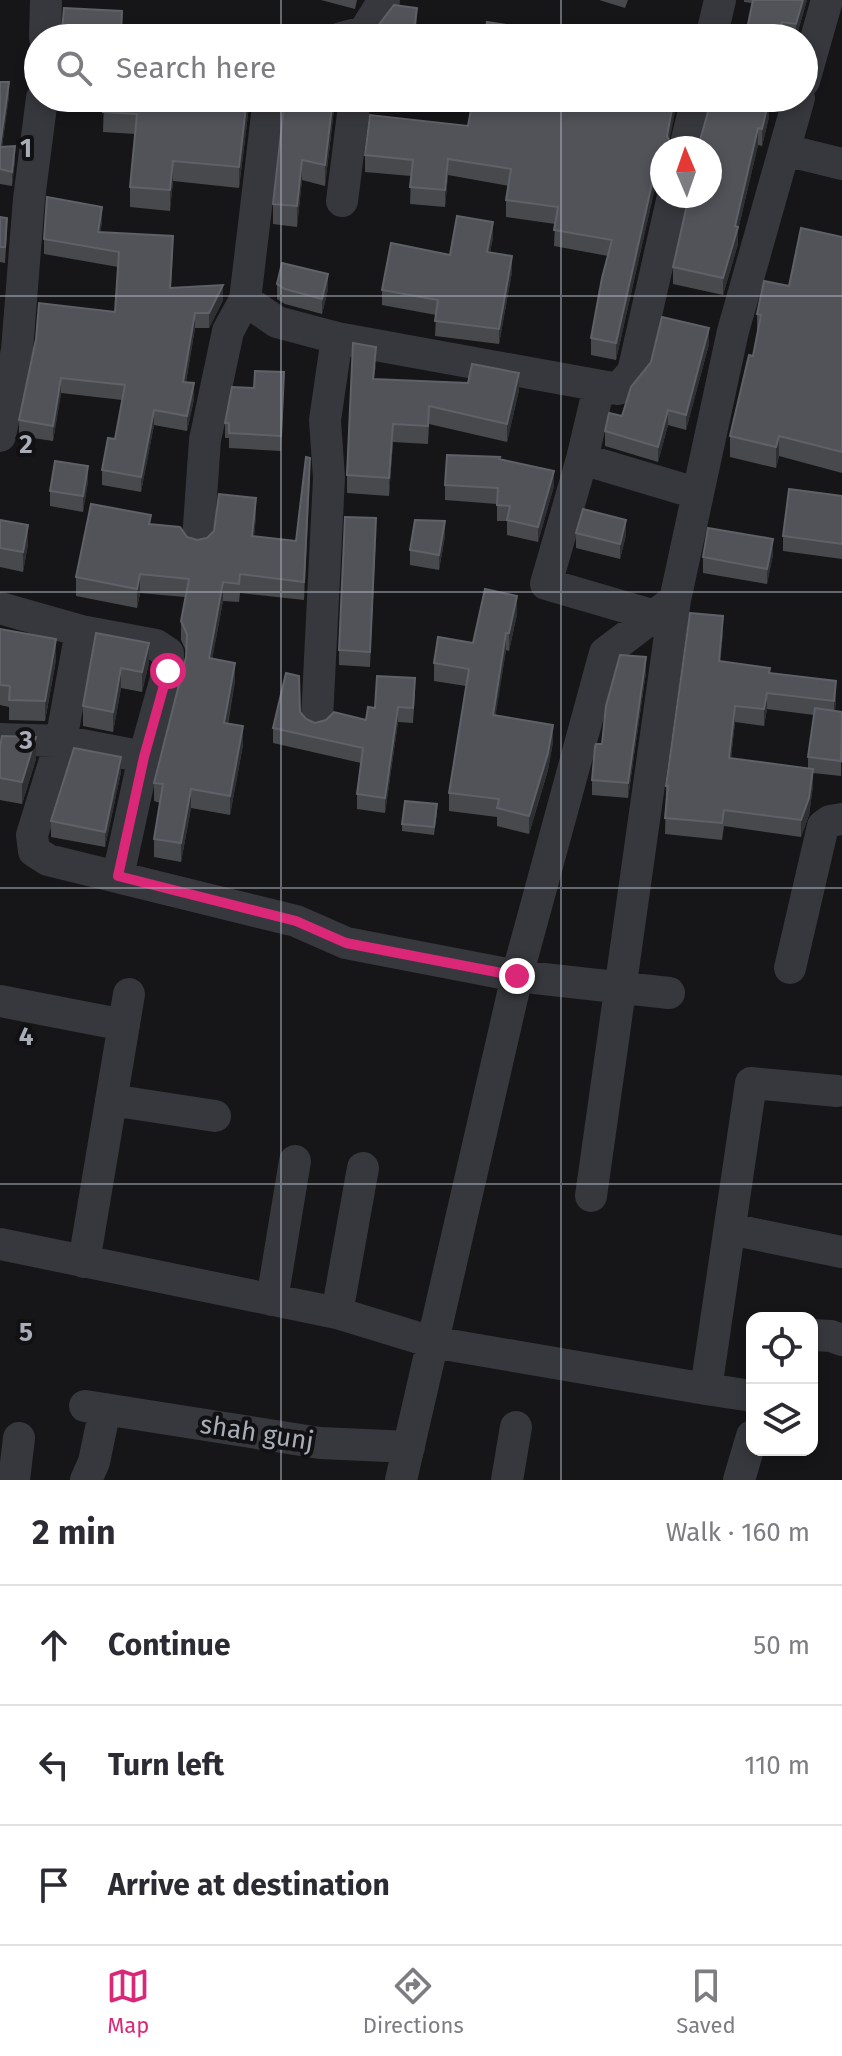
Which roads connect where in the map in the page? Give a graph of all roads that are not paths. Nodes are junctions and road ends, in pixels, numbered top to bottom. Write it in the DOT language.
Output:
graph roads {
  1 [pos="46,0"];
  2 [pos="384,0"];
  3 [pos="720,0"];
  4 [pos="827,0"];
  5 [pos="45,24"];
  6 [pos="365,24"];
  7 [pos="714,24"];
  8 [pos="818,32"];
  9 [pos="38,112"];
  10 [pos="267,112"];
  11 [pos="353,112"];
  12 [pos="694,112"];
  13 [pos="795,112"];
  14 [pos="688,136"];
  15 [pos="785,150"];
  16 [pos="842,164"];
  17 [pos="14,197"];
  18 [pos="342,201"];
  19 [pos="670,208"];
  20 [pos="245,300"];
  21 [pos="10,306"];
  22 [pos="337,338"];
  23 [pos="5,378"];
  24 [pos="599,387"];
  25 [pos="0,436"];
  26 [pos="582,459"];
  27 [pos="696,493"];
  28 [pos="198,540"];
  29 [pos="0,608"];
  30 [pos="664,608"];
  31 [pos="81,631"];
  32 [pos="317,719"];
  33 [pos="0,739"];
  34 [pos="61,741"];
  35 [pos="144,757"];
  36 [pos="842,819"];
  37 [pos="118,876"];
  38 [pos="790,968"];
  39 [pos="517,976"];
  40 [pos="618,988"];
  41 [pos="669,993"];
  42 [pos="129,994"];
  43 [pos="0,1001"];
  44 [pos="124,1025"];
  45 [pos="837,1091"];
  46 [pos="111,1100"];
  47 [pos="215,1116"];
  48 [pos="295,1161"];
  49 [pos="363,1168"];
  50 [pos="591,1196"];
  51 [pos="730,1229"];
  52 [pos="0,1244"];
  53 [pos="842,1252"];
  54 [pos="84,1262"];
  55 [pos="272,1300"];
  56 [pos="337,1313"];
  57 [pos="818,1335"];
  58 [pos="842,1340"];
  59 [pos="432,1342"];
  60 [pos="706,1389"];
  61 [pos="746,1395"];
  62 [pos="516,1427"];
  63 [pos="19,1438"];
  64 [pos="409,1447"];
  65 [pos="746,1456"];
  66 [pos="0,1478"];
  67 [pos="14,1480"];
  68 [pos="86,1480"];
  69 [pos="401,1480"];
  70 [pos="507,1480"];
  71 [pos="739,1480"];
  1 -- 5 [label="street"];
  2 -- 6 [label="street"];
  3 -- 7 [label="street"];
  4 -- 8 [label="street"];
  9 -- 17 [label="street"];
  10 -- 20 [label="street"];
  11 -- 18 [label="street"];
  12 -- 14 [label="street"];
  13 -- 15 [label="street"];
  15 -- 16 [label="street"];
  15 -- 27 [label="street"];
  17 -- 21 [label="street"];
  19 -- 24 [label="street"];
  20 -- 22 [label="street"];
  20 -- 28 [label="street"];
  21 -- 23 [label="street"];
  22 -- 24 [label="street"];
  22 -- 32 [label="street"];
  23 -- 25 [label="street"];
  24 -- 26 [label="street"];
  26 -- 27 [label="street"];
  26 -- 30 [label="street"];
  27 -- 30 [label="street"];
  29 -- 31 [label="street"];
  30 -- 39 [label="street"];
  30 -- 40 [label="street"];
  31 -- 34 [label="street"];
  31 -- 35 [label="street"];
  33 -- 34 [label="street"];
  34 -- 35 [label="street"];
  34 -- 37 [label="street"];
  35 -- 37 [label="street"];
  36 -- 38 [label="street"];
  37 -- 39 [label="street"];
  39 -- 40 [label="street"];
  39 -- 59 [label="street"];
  40 -- 41 [label="street"];
  40 -- 50 [label="street"];
  42 -- 44 [label="street"];
  43 -- 44 [label="street"];
  44 -- 46 [label="street"];
  45 -- 51 [label="street"];
  46 -- 47 [label="street"];
  46 -- 54 [label="street"];
  48 -- 55 [label="street"];
  49 -- 56 [label="street"];
  51 -- 53 [label="street"];
  51 -- 60 [label="street"];
  52 -- 54 [label="street"];
  54 -- 55 [label="street"];
  55 -- 56 [label="street"];
  56 -- 59 [label="street"];
  57 -- 58 [label="street"];
  59 -- 60 [label="street"];
  59 -- 64 [label="street"];
  60 -- 61 [label="street"];
  62 -- 70 [label="street"];
  63 -- 67 [label="street"];
  64 -- 68 [label="street, shah gunj"];
  64 -- 69 [label="street"];
  65 -- 71 [label="street"];
  66 -- 67 [label="street"];
}
